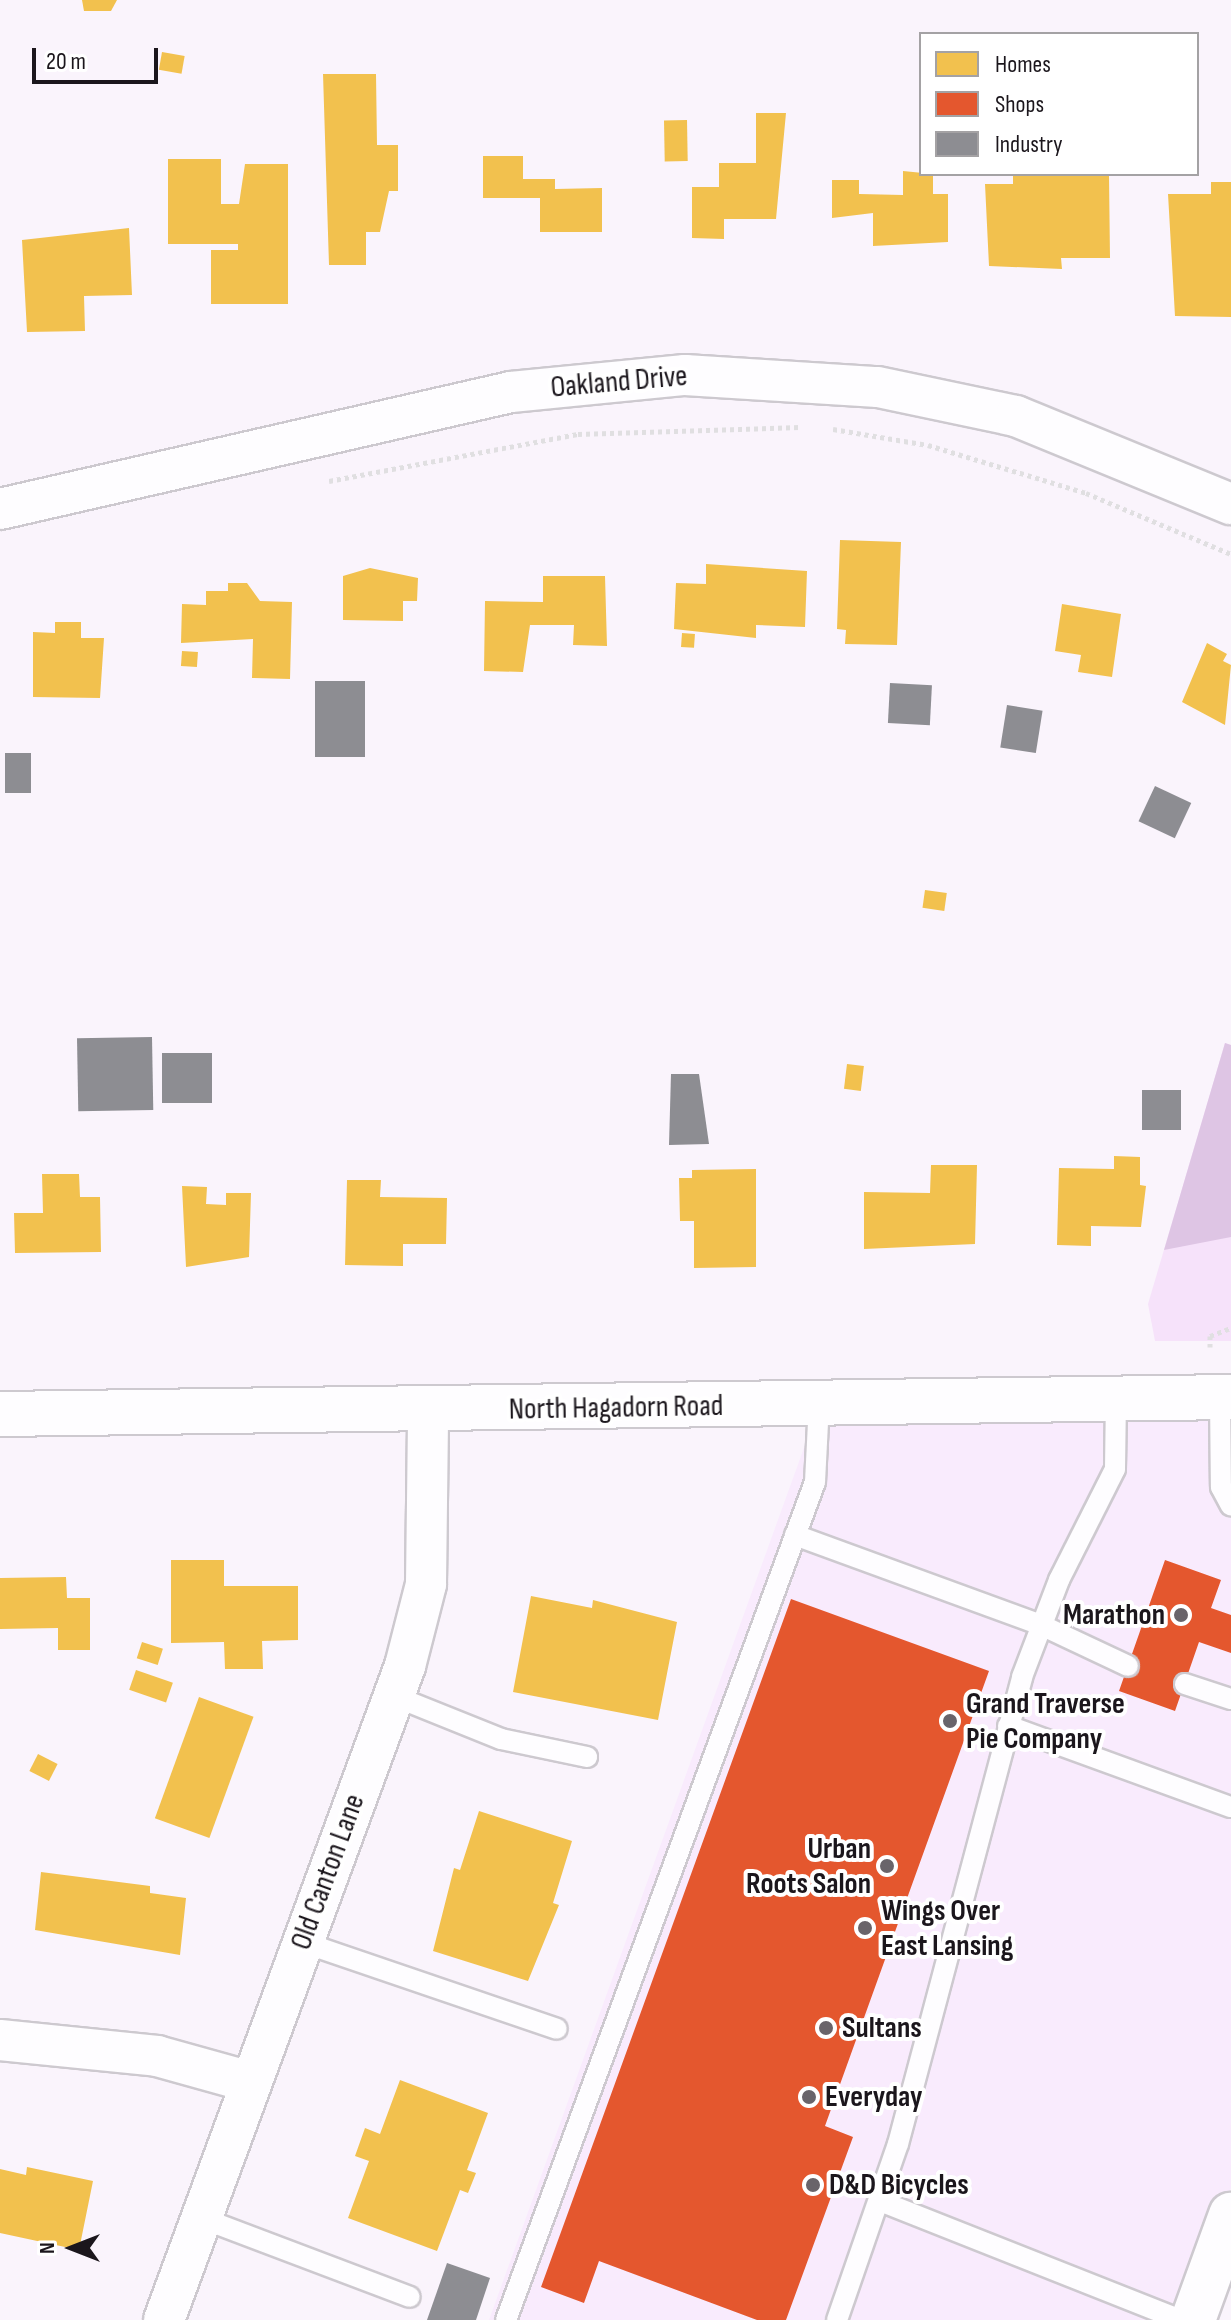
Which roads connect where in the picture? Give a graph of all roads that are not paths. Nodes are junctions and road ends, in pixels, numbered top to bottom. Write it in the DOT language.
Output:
graph roads {
  1 [pos="1231,504"];
  2 [pos="0,509"];
  3 [pos="1226,1398"];
  4 [pos="1116,1399"];
  5 [pos="819,1404"];
  6 [pos="428,1412"];
  7 [pos="0,1414"];
  8 [pos="1231,1506"];
  9 [pos="795,1535"];
  10 [pos="1041,1625"];
  11 [pos="1128,1666"];
  12 [pos="1185,1684"];
  13 [pos="394,1696"];
  14 [pos="1231,1699"];
  15 [pos="1008,1726"];
  16 [pos="587,1757"];
  17 [pos="1231,1807"];
  18 [pos="302,1942"];
  19 [pos="557,2029"];
  20 [pos="0,2040"];
  21 [pos="250,2082"];
  22 [pos="880,2201"];
  23 [pos="1231,2215"];
  24 [pos="201,2218"];
  25 [pos="410,2297"];
  26 [pos="164,2320"];
  27 [pos="506,2320"];
  28 [pos="837,2320"];
  29 [pos="1180,2320"];
  30 [pos="1193,2320"];
  1 -- 2 [label="street, Oakland Drive"];
  3 -- 4 [label="street, North Hagadorn Road"];
  3 -- 8 [label="lane"];
  4 -- 5 [label="street, North Hagadorn Road"];
  4 -- 10 [label="lane"];
  5 -- 6 [label="street, North Hagadorn Road"];
  5 -- 9 [label="lane"];
  6 -- 7 [label="street, North Hagadorn Road"];
  6 -- 13 [label="street, Old Canton Lane"];
  9 -- 10 [label="lane"];
  9 -- 27 [label="lane"];
  10 -- 11 [label="lane"];
  10 -- 15 [label="lane"];
  12 -- 14 [label="lane"];
  13 -- 16 [label="lane"];
  13 -- 18 [label="street, Old Canton Lane"];
  15 -- 17 [label="lane"];
  15 -- 22 [label="lane"];
  18 -- 19 [label="lane"];
  18 -- 21 [label="street, Old Canton Lane"];
  20 -- 21 [label="street"];
  21 -- 24 [label="street, Old Canton Lane"];
  22 -- 28 [label="lane"];
  22 -- 29 [label="lane"];
  23 -- 30 [label="street"];
  24 -- 25 [label="lane"];
  24 -- 26 [label="street, Old Canton Lane"];
}
